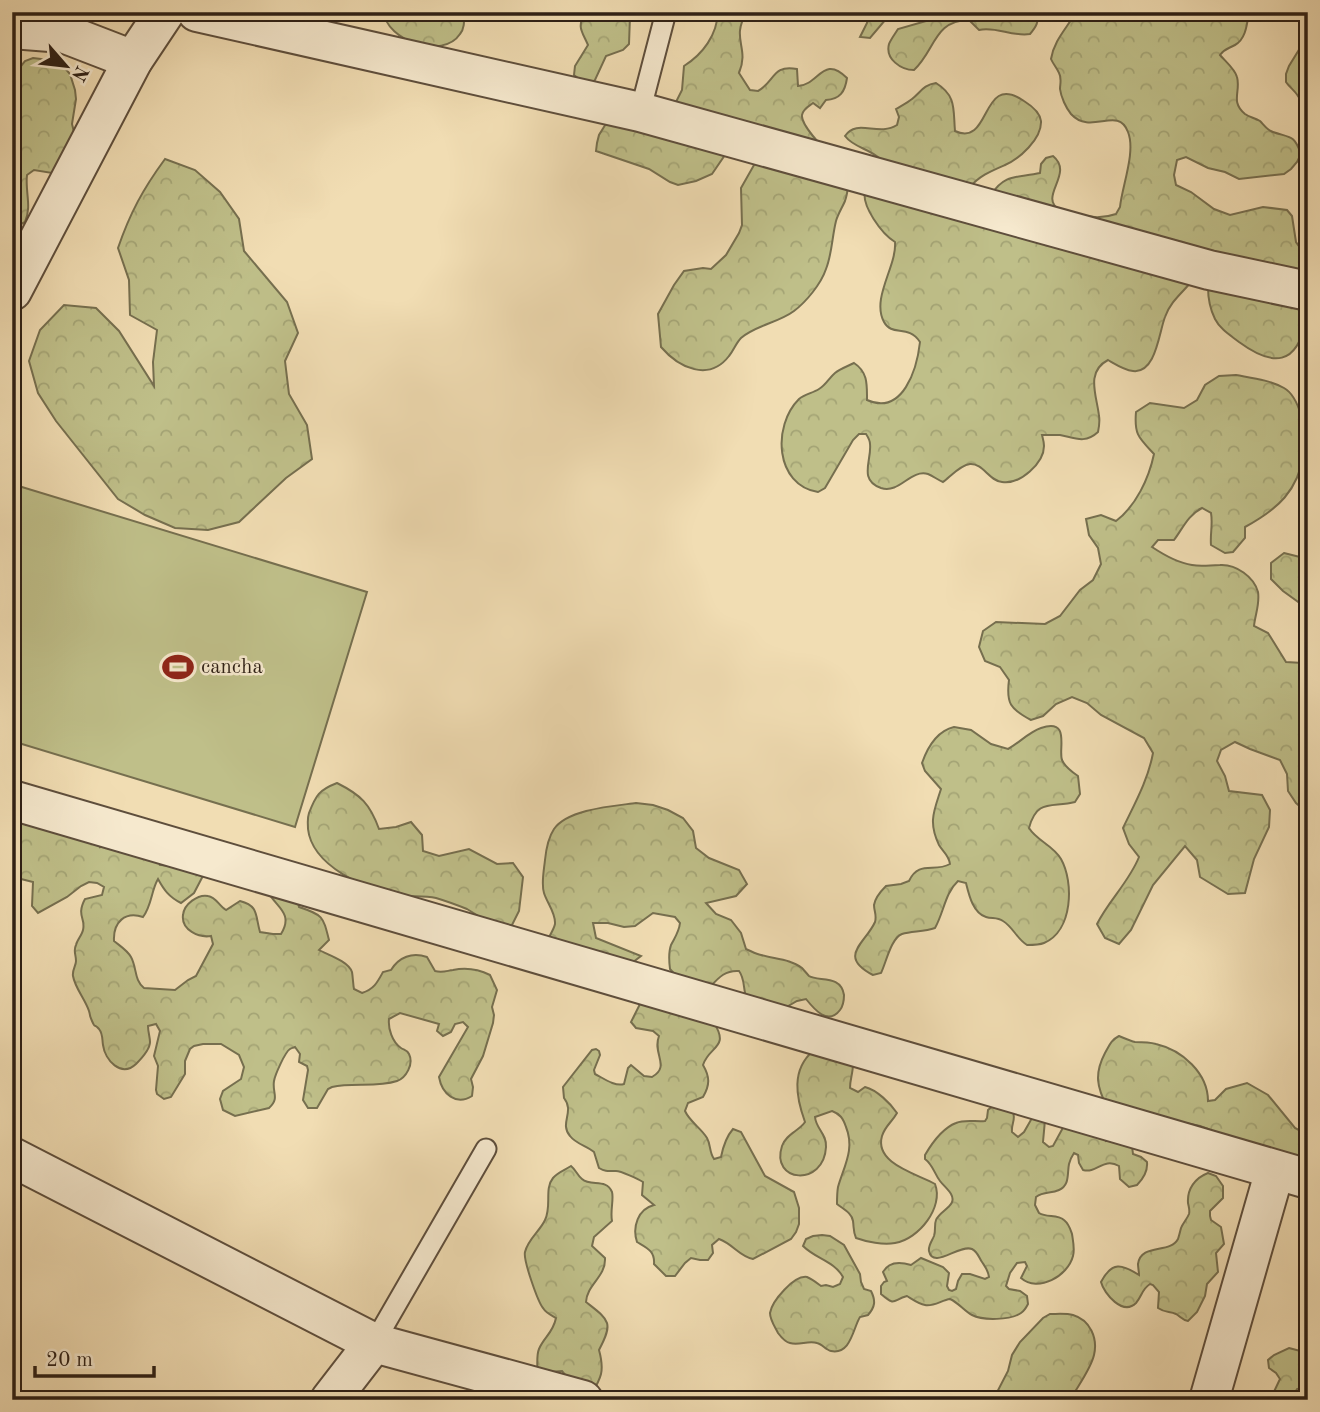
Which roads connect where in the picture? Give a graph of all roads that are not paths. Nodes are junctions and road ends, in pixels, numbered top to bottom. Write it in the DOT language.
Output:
graph roads {
  1 [pos="165,12"];
  2 [pos="197,12"];
  3 [pos="666,12"];
  4 [pos="12,29"];
  5 [pos="133,60"];
  6 [pos="640,112"];
  7 [pos="12,291"];
  8 [pos="1308,291"];
  9 [pos="12,800"];
  10 [pos="486,1149"];
  11 [pos="12,1157"];
  12 [pos="1292,1175"];
  13 [pos="374,1343"];
  14 [pos="330,1400"];
  15 [pos="583,1400"];
  16 [pos="1209,1400"];
  1 -- 5 [label="street"];
  2 -- 6 [label="street"];
  3 -- 6 [label="lane"];
  4 -- 5 [label="street"];
  5 -- 7 [label="street"];
  6 -- 8 [label="street"];
  9 -- 12 [label="street"];
  10 -- 13 [label="lane"];
  11 -- 13 [label="street"];
  12 -- 16 [label="street"];
  13 -- 14 [label="street"];
  13 -- 15 [label="street"];
}
